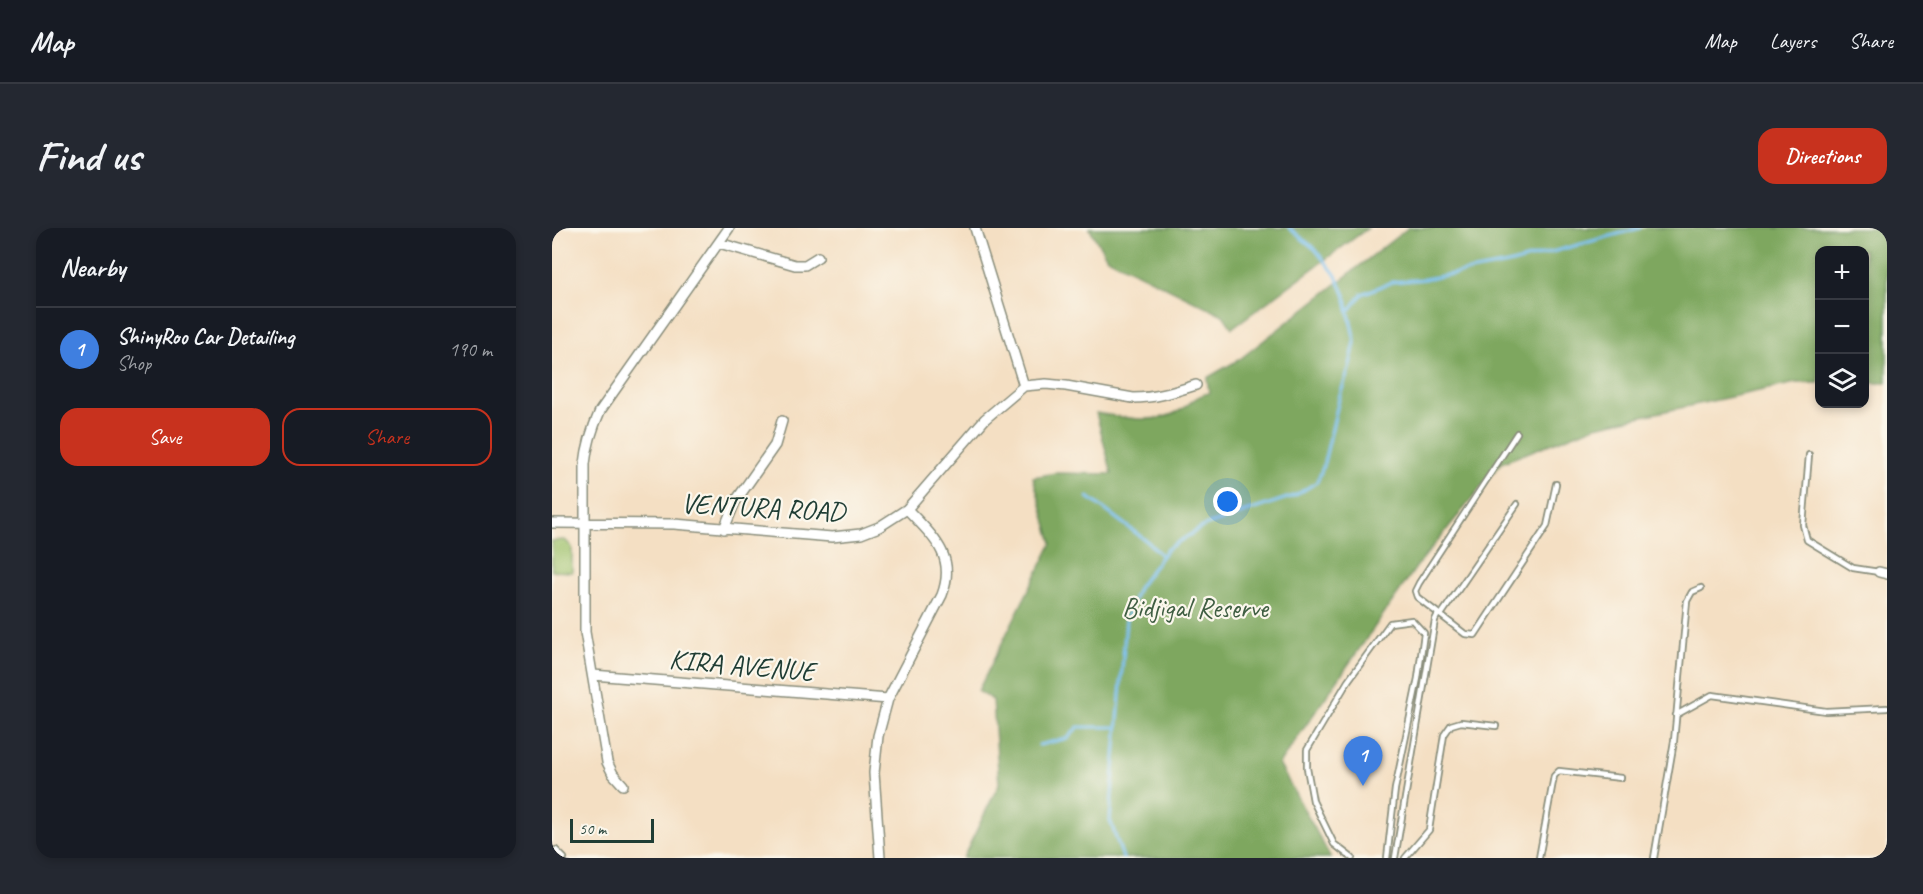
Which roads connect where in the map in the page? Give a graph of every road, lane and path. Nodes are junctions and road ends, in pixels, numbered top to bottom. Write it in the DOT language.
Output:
graph roads {
  1 [pos="729,228"];
  2 [pos="975,228"];
  3 [pos="719,243"];
  4 [pos="818,258"];
  5 [pos="1196,385"];
  6 [pos="1024,386"];
  7 [pos="782,421"];
  8 [pos="1517,433"];
  9 [pos="1809,455"];
  10 [pos="1556,484"];
  11 [pos="1517,504"];
  12 [pos="907,508"];
  13 [pos="552,523"];
  14 [pos="585,523"];
  15 [pos="724,529"];
  16 [pos="1883,573"];
  17 [pos="1701,588"];
  18 [pos="1440,615"];
  19 [pos="593,675"];
  20 [pos="888,699"];
  21 [pos="1887,708"];
  22 [pos="1676,715"];
  23 [pos="1496,726"];
  24 [pos="1621,778"];
  25 [pos="623,785"];
  26 [pos="556,850"];
  27 [pos="564,858"];
  28 [pos="880,858"];
  29 [pos="1352,858"];
  30 [pos="1387,858"];
  31 [pos="1395,858"];
  32 [pos="1405,858"];
  33 [pos="1539,858"];
  34 [pos="1654,858"];
  1 -- 3 [label="street"];
  2 -- 6 [label="street"];
  3 -- 4 [label="street"];
  3 -- 14 [label="street"];
  5 -- 6 [label="street"];
  6 -- 12 [label="street, VENTURA ROAD"];
  7 -- 15 [label="street"];
  8 -- 18 [label="lane"];
  9 -- 16 [label="lane"];
  10 -- 18 [label="lane"];
  11 -- 18 [label="lane"];
  12 -- 15 [label="street, VENTURA ROAD"];
  12 -- 20 [label="street"];
  13 -- 14 [label="street, VENTURA ROAD"];
  14 -- 15 [label="street, VENTURA ROAD"];
  14 -- 19 [label="street"];
  17 -- 22 [label="lane"];
  18 -- 31 [label="lane"];
  19 -- 20 [label="street, KIRA AVENUE"];
  19 -- 25 [label="street"];
  20 -- 28 [label="street"];
  21 -- 22 [label="lane"];
  22 -- 34 [label="lane"];
  23 -- 32 [label="lane"];
  24 -- 33 [label="lane"];
  26 -- 27 [label="lane"];
  29 -- 30 [label="lane"];
}
